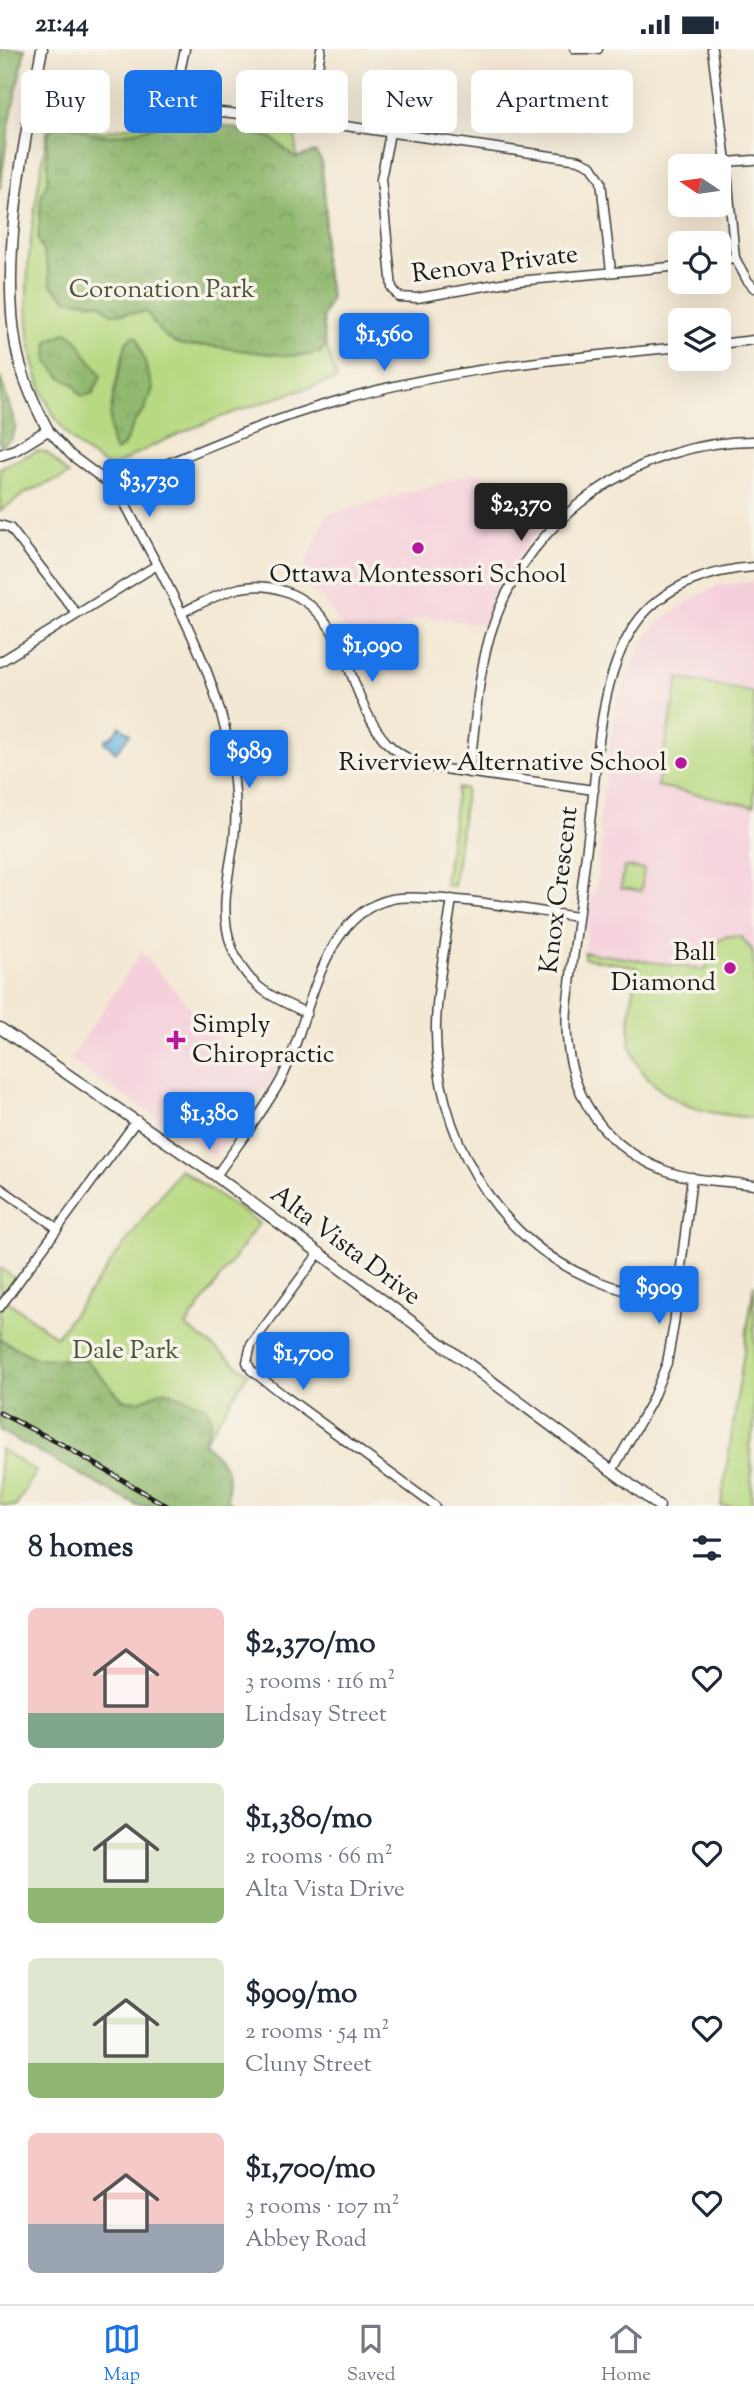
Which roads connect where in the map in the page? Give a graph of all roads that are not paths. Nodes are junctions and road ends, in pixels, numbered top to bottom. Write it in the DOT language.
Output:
graph roads {
  1 [pos="42,49"];
  2 [pos="186,49"];
  3 [pos="321,49"];
  4 [pos="581,49"];
  5 [pos="598,49"];
  6 [pos="712,49"];
  7 [pos="318,70"];
  8 [pos="236,115"];
  9 [pos="390,133"];
  10 [pos="725,154"];
  11 [pos="754,160"];
  12 [pos="732,162"];
  13 [pos="731,217"];
  14 [pos="731,258"];
  15 [pos="735,258"];
  16 [pos="668,266"];
  17 [pos="611,272"];
  18 [pos="754,288"];
  19 [pos="754,340"];
  20 [pos="731,343"];
  21 [pos="668,349"];
  22 [pos="48,430"];
  23 [pos="754,441"];
  24 [pos="0,455"];
  25 [pos="115,488"];
  26 [pos="0,525"];
  27 [pos="157,565"];
  28 [pos="754,567"];
  29 [pos="181,613"];
  30 [pos="77,614"];
  31 [pos="1,658"];
  32 [pos="469,773"];
  33 [pos="594,790"];
  34 [pos="452,899"];
  35 [pos="578,917"];
  36 [pos="307,1013"];
  37 [pos="0,1028"];
  38 [pos="137,1121"];
  39 [pos="216,1176"];
  40 [pos="692,1177"];
  41 [pos="754,1185"];
  42 [pos="0,1188"];
  43 [pos="57,1228"];
  44 [pos="319,1253"];
  45 [pos="676,1306"];
  46 [pos="0,1307"];
  47 [pos="612,1471"];
  48 [pos="435,1506"];
  49 [pos="659,1506"];
  1 -- 22 [label="street"];
  2 -- 8 [label="street"];
  3 -- 7 [label="street"];
  4 -- 5 [label="street"];
  6 -- 10 [label="street"];
  9 -- 17 [label="street"];
  9 -- 17 [label="street, Renova Private"];
  11 -- 12 [label="street"];
  13 -- 15 [label="street"];
  14 -- 15 [label="street"];
  15 -- 18 [label="street"];
  16 -- 17 [label="street, Renova Private"];
  19 -- 20 [label="street"];
  21 -- 25 [label="street"];
  22 -- 24 [label="street"];
  22 -- 25 [label="street"];
  23 -- 32 [label="street"];
  25 -- 27 [label="street"];
  26 -- 30 [label="street"];
  27 -- 29 [label="street"];
  27 -- 30 [label="street"];
  28 -- 33 [label="street, Knox Crescent"];
  29 -- 32 [label="street"];
  29 -- 36 [label="street"];
  30 -- 31 [label="street"];
  32 -- 33 [label="street"];
  33 -- 35 [label="street, Knox Crescent"];
  34 -- 35 [label="street"];
  34 -- 36 [label="street"];
  34 -- 45 [label="street"];
  35 -- 40 [label="street, Knox Crescent"];
  36 -- 39 [label="street"];
  37 -- 38 [label="street, Alta Vista Drive"];
  38 -- 39 [label="street, Alta Vista Drive"];
  38 -- 43 [label="street"];
  39 -- 44 [label="street, Alta Vista Drive"];
  40 -- 41 [label="street, Knox Crescent"];
  40 -- 45 [label="street"];
  42 -- 43 [label="street"];
  43 -- 46 [label="street"];
  44 -- 47 [label="street, Alta Vista Drive"];
  44 -- 48 [label="street"];
  45 -- 47 [label="street"];
  47 -- 49 [label="street, Alta Vista Drive"];
}
